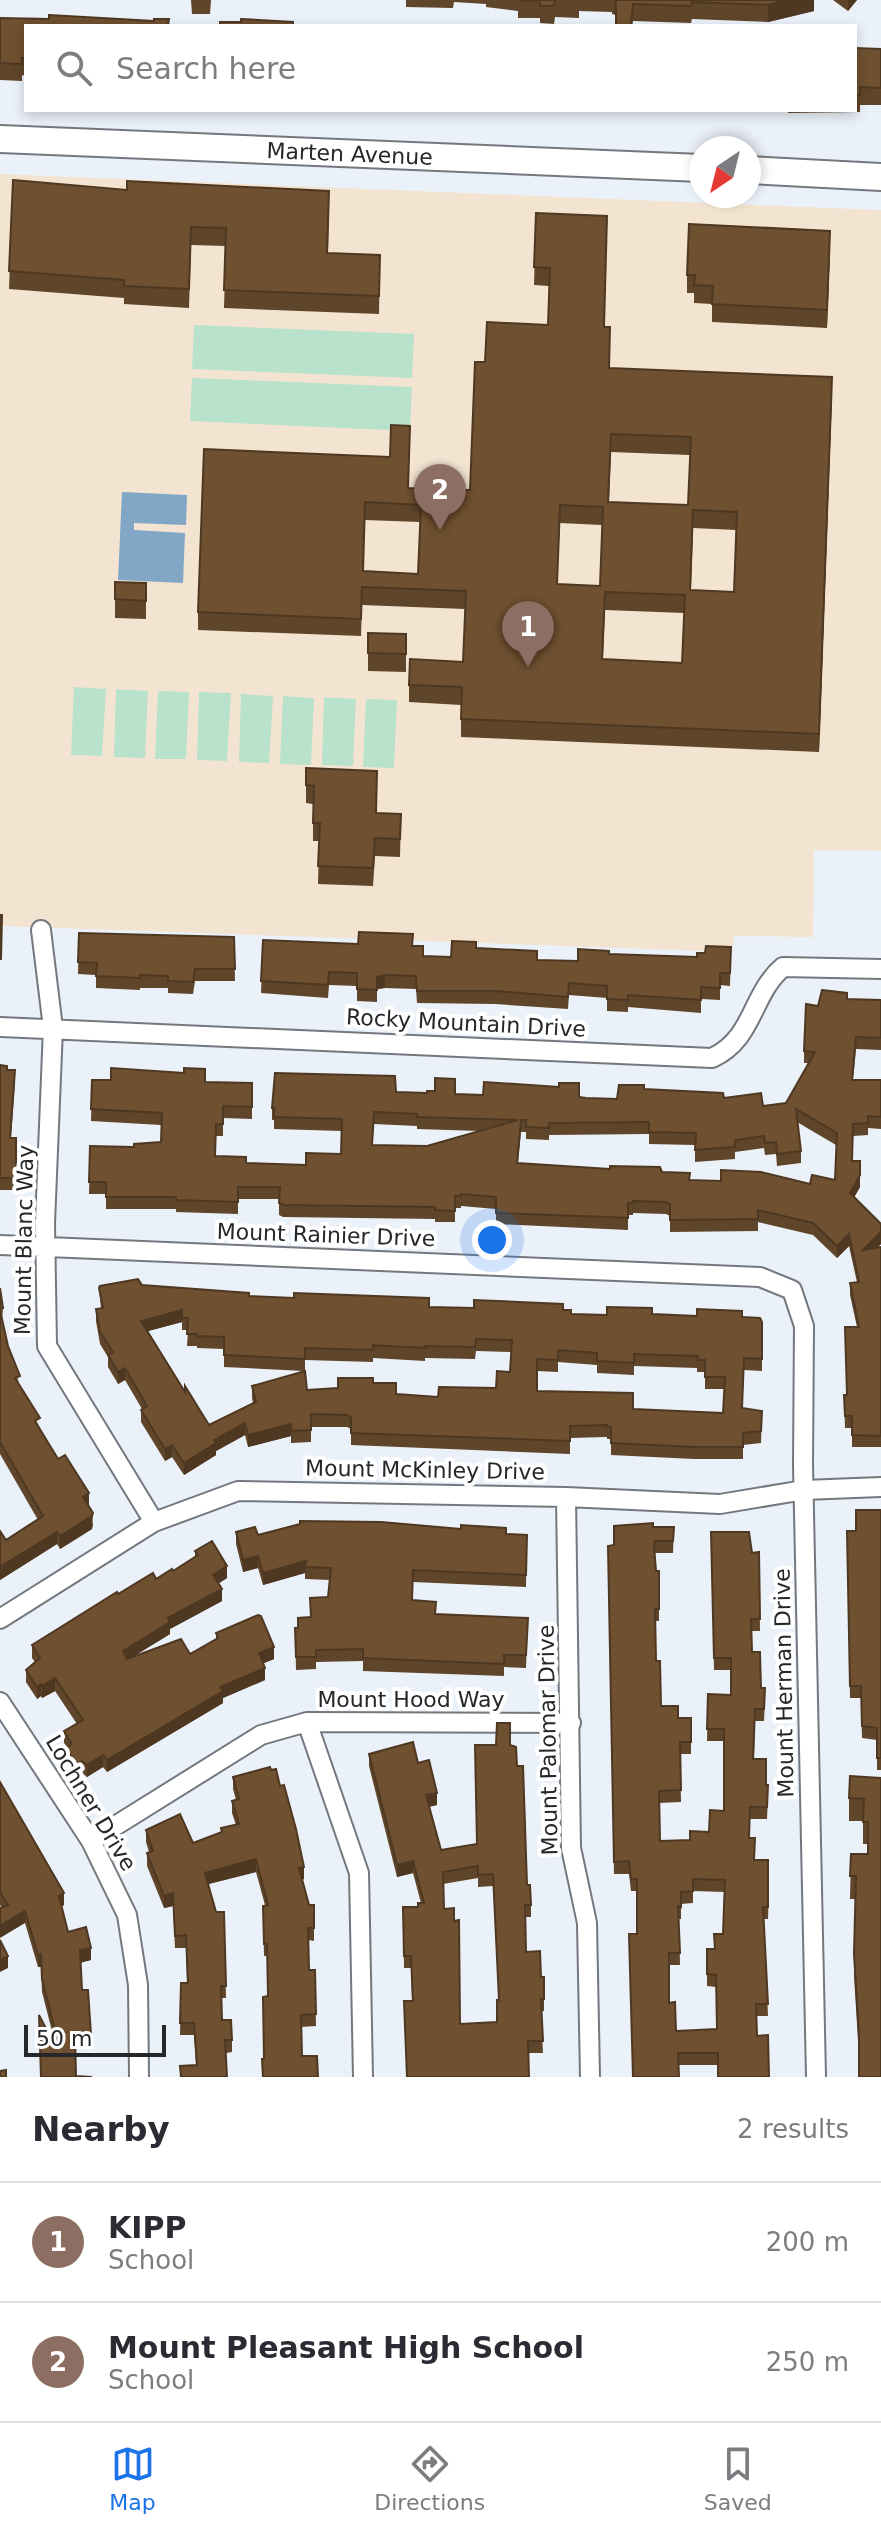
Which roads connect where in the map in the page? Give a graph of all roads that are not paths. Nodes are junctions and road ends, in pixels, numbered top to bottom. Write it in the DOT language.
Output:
graph roads {
  1 [pos="0,139"];
  2 [pos="689,168"];
  3 [pos="761,171"];
  4 [pos="881,177"];
  5 [pos="41,930"];
  6 [pos="881,969"];
  7 [pos="0,1027"];
  8 [pos="53,1028"];
  9 [pos="0,1245"];
  10 [pos="45,1246"];
  11 [pos="792,1290"];
  12 [pos="881,1487"];
  13 [pos="804,1490"];
  14 [pos="566,1497"];
  15 [pos="154,1522"];
  16 [pos="0,1619"];
  17 [pos="0,1702"];
  18 [pos="307,1722"];
  19 [pos="571,1723"];
  20 [pos="91,1841"];
  21 [pos="139,2077"];
  22 [pos="363,2077"];
  23 [pos="590,2077"];
  24 [pos="816,2077"];
  1 -- 2 [label="street, Marten Avenue"];
  3 -- 4 [label="street"];
  5 -- 8 [label="street, Mount Blanc Way"];
  6 -- 8 [label="street, Rocky Mountain Drive"];
  7 -- 8 [label="street, Rocky Mountain Drive"];
  8 -- 10 [label="street, Mount Blanc Way"];
  9 -- 10 [label="street, Mount Rainier Drive"];
  10 -- 11 [label="street, Mount Rainier Drive"];
  10 -- 15 [label="street, Mount Blanc Way"];
  11 -- 13 [label="street, Mount Herman Drive"];
  12 -- 13 [label="street, Mount McKinley Drive"];
  13 -- 14 [label="street, Mount McKinley Drive"];
  13 -- 24 [label="street, Mount Herman Drive"];
  14 -- 15 [label="street, Mount McKinley Drive"];
  14 -- 19 [label="street, Mount Palomar Drive"];
  15 -- 16 [label="street, Mount McKinley Drive"];
  17 -- 20 [label="street, Lochner Drive"];
  18 -- 19 [label="street, Mount Hood Way"];
  18 -- 20 [label="street, Mount Hood Way"];
  18 -- 22 [label="street"];
  19 -- 23 [label="street, Mount Palomar Drive"];
  20 -- 21 [label="street, Lochner Drive"];
}
